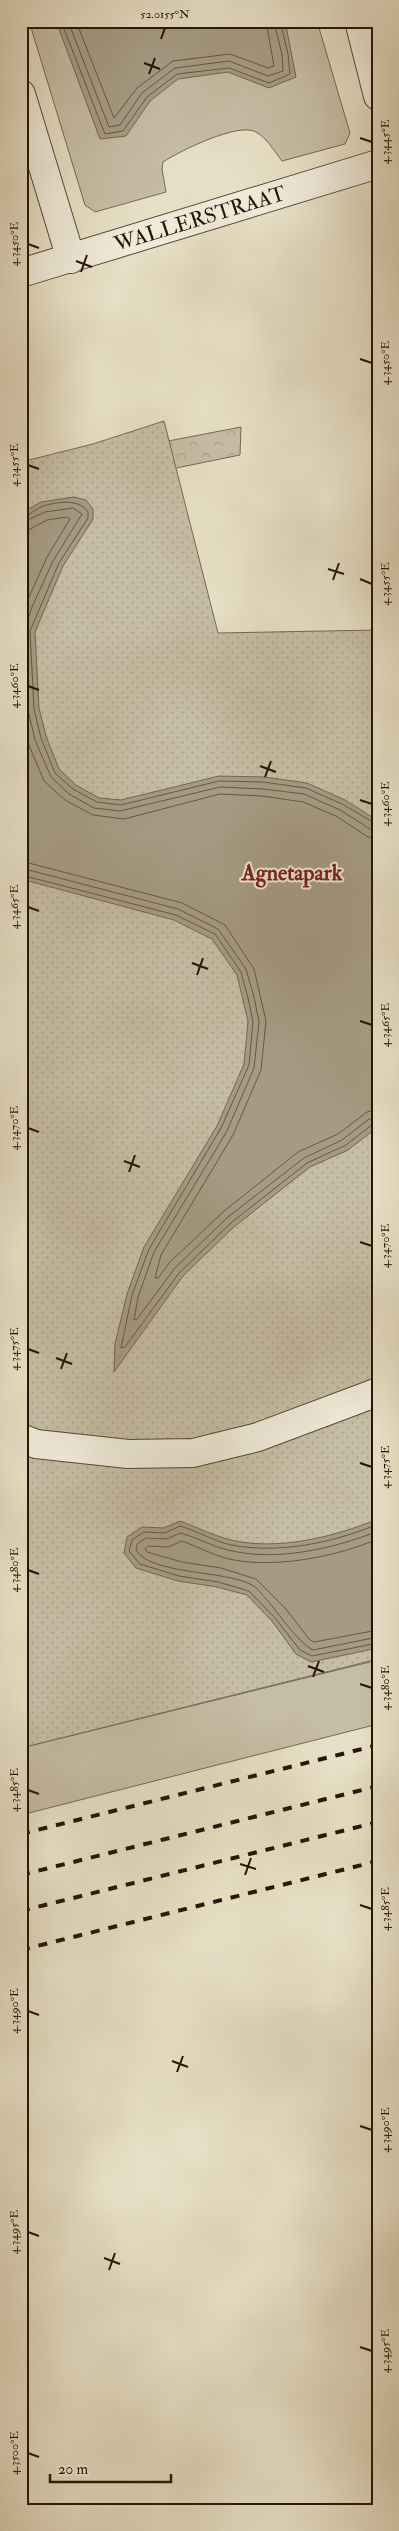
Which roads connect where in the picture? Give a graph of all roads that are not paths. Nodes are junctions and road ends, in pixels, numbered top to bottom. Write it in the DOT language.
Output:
graph roads {
  1 [pos="359,21"];
  2 [pos="21,94"];
  3 [pos="378,96"];
  4 [pos="378,164"];
  5 [pos="71,259"];
  6 [pos="21,273"];
  7 [pos="378,1392"];
  8 [pos="21,1438"];
  1 -- 3 [label="street"];
  2 -- 5 [label="street"];
  4 -- 5 [label="street, WALLERSTRAAT"];
  5 -- 6 [label="street, WALLERSTRAAT"];
  7 -- 8 [label="street"];
}
